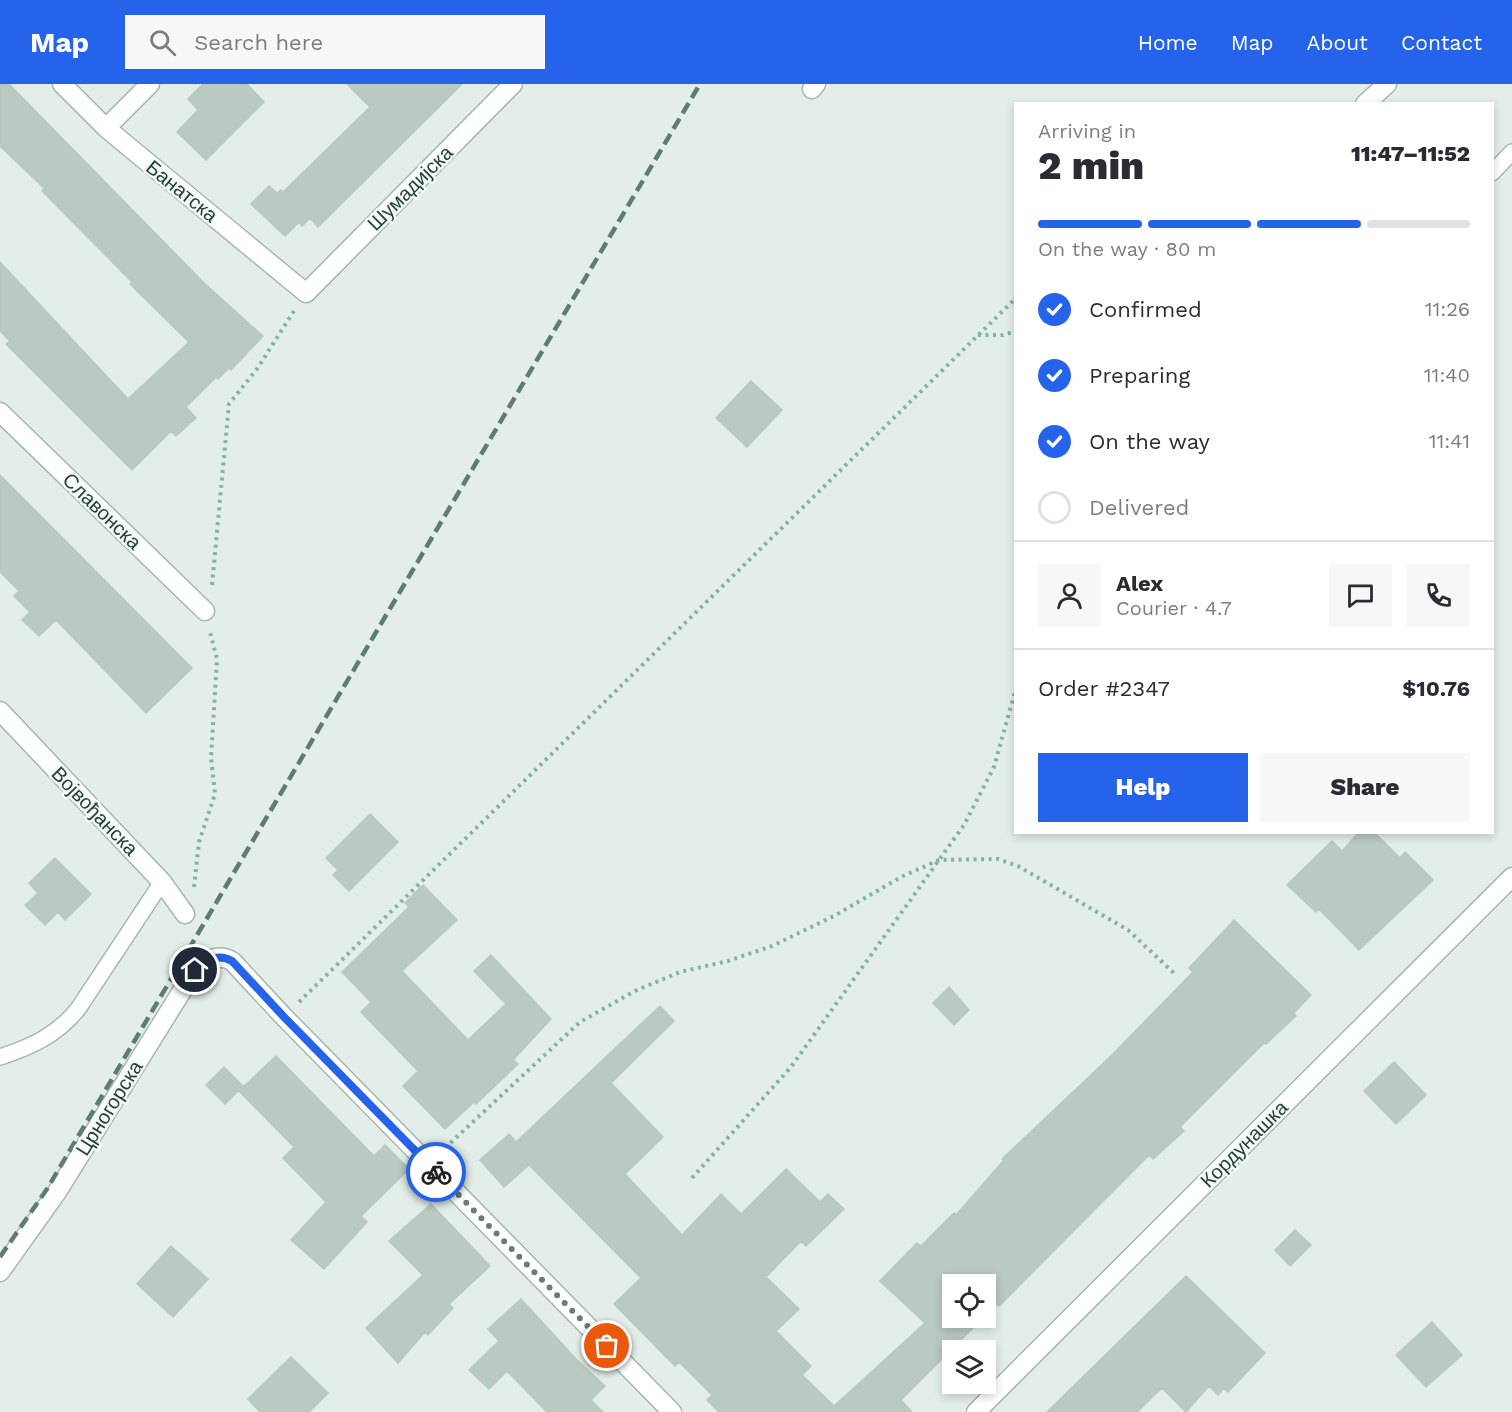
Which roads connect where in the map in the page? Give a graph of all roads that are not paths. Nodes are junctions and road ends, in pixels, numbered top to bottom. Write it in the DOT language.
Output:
graph roads {
  1 [pos="62,84"];
  2 [pos="150,84"];
  3 [pos="513,84"];
  4 [pos="1387,84"];
  5 [pos="1367,102"];
  6 [pos="106,128"];
  7 [pos="1512,152"];
  8 [pos="1494,171"];
  9 [pos="306,293"];
  10 [pos="0,412"];
  11 [pos="205,611"];
  12 [pos="0,711"];
  13 [pos="1512,877"];
  14 [pos="162,882"];
  15 [pos="185,914"];
  16 [pos="0,1058"];
  17 [pos="0,1272"];
  18 [pos="672,1412"];
  19 [pos="976,1412"];
  1 -- 6 [label="street, Банатска"];
  2 -- 6 [label="street"];
  3 -- 9 [label="street, Шумадијска"];
  4 -- 5 [label="street"];
  6 -- 9 [label="street, Банатска"];
  7 -- 8 [label="lane"];
  10 -- 11 [label="street, Славонска"];
  12 -- 14 [label="street, Војвођанска"];
  13 -- 19 [label="street, Кордунашка"];
  14 -- 15 [label="street, Војвођанска"];
  14 -- 16 [label="lane"];
  17 -- 18 [label="street, Црногорска"];
}
